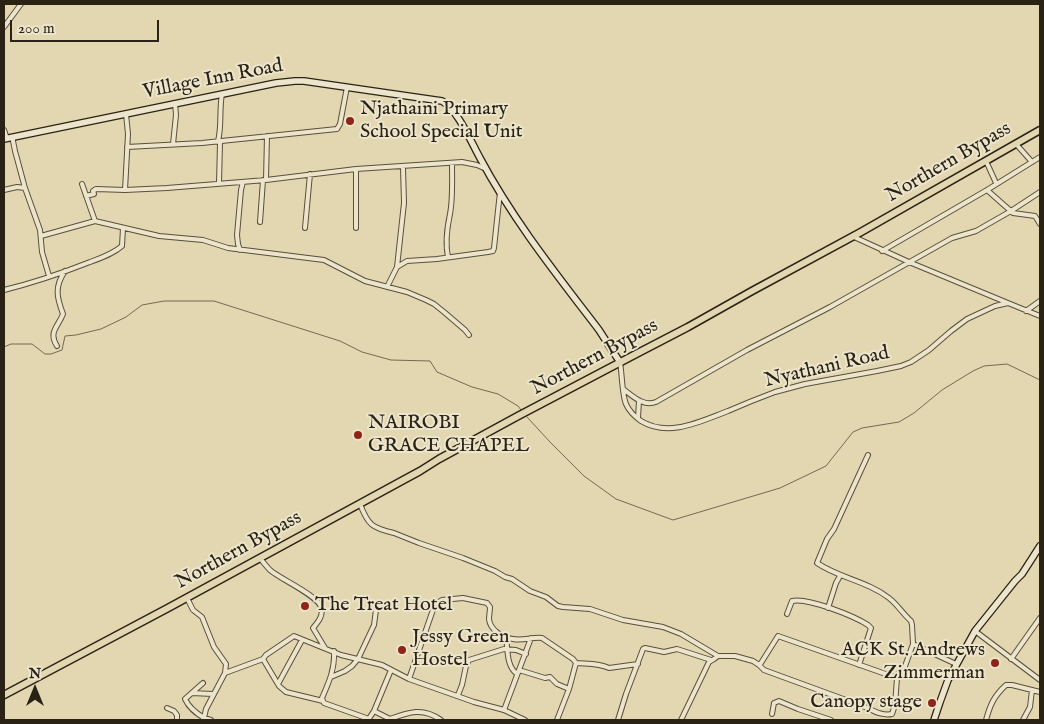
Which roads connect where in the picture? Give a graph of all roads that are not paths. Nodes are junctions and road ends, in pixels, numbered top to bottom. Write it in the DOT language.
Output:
graph roads {
  1 [pos="20,4"];
  2 [pos="4,27"];
  3 [pos="347,87"];
  4 [pos="222,94"];
  5 [pos="175,103"];
  6 [pos="126,114"];
  7 [pos="4,130"];
  8 [pos="1040,130"];
  9 [pos="266,136"];
  10 [pos="8,138"];
  11 [pos="218,141"];
  12 [pos="173,144"];
  13 [pos="1016,144"];
  14 [pos="127,147"];
  15 [pos="1040,157"];
  16 [pos="986,161"];
  17 [pos="1032,162"];
  18 [pos="452,163"];
  19 [pos="403,167"];
  20 [pos="356,169"];
  21 [pos="486,169"];
  22 [pos="310,174"];
  23 [pos="265,180"];
  24 [pos="243,182"];
  25 [pos="219,183"];
  26 [pos="996,183"];
  27 [pos="82,184"];
  28 [pos="25,188"];
  29 [pos="4,190"];
  30 [pos="125,190"];
  31 [pos="987,190"];
  32 [pos="500,192"];
  33 [pos="1040,192"];
  34 [pos="86,196"];
  35 [pos="1011,211"];
  36 [pos="95,221"];
  37 [pos="260,222"];
  38 [pos="1040,224"];
  39 [pos="123,228"];
  40 [pos="305,228"];
  41 [pos="356,228"];
  42 [pos="41,236"];
  43 [pos="853,236"];
  44 [pos="240,250"];
  45 [pos="882,251"];
  46 [pos="448,257"];
  47 [pos="909,262"];
  48 [pos="397,267"];
  49 [pos="65,271"];
  50 [pos="49,276"];
  51 [pos="387,286"];
  52 [pos="4,290"];
  53 [pos="1040,301"];
  54 [pos="1008,303"];
  55 [pos="1026,311"];
  56 [pos="1040,316"];
  57 [pos="469,335"];
  58 [pos="57,346"];
  59 [pos="620,362"];
  60 [pos="623,389"];
  61 [pos="639,401"];
  62 [pos="638,418"];
  63 [pos="868,455"];
  64 [pos="360,504"];
  65 [pos="1040,546"];
  66 [pos="260,558"];
  67 [pos="840,576"];
  68 [pos="187,598"];
  69 [pos="828,608"];
  70 [pos="376,610"];
  71 [pos="787,614"];
  72 [pos="1040,618"];
  73 [pos="975,631"];
  74 [pos="506,637"];
  75 [pos="532,638"];
  76 [pos="302,640"];
  77 [pos="913,644"];
  78 [pos="325,648"];
  79 [pos="508,650"];
  80 [pos="334,651"];
  81 [pos="526,654"];
  82 [pos="718,656"];
  83 [pos="263,659"];
  84 [pos="358,659"];
  85 [pos="1011,659"];
  86 [pos="711,660"];
  87 [pos="576,663"];
  88 [pos="638,664"];
  89 [pos="956,664"];
  90 [pos="759,665"];
  91 [pos="859,665"];
  92 [pos="391,670"];
  93 [pos="518,672"];
  94 [pos="226,673"];
  95 [pos="330,677"];
  96 [pos="896,678"];
  97 [pos="409,679"];
  98 [pos="1040,680"];
  99 [pos="202,683"];
  100 [pos="278,684"];
  101 [pos="569,689"];
  102 [pos="1032,690"];
  103 [pos="1040,692"];
  104 [pos="192,693"];
  105 [pos="213,694"];
  106 [pos="4,695"];
  107 [pos="458,696"];
  108 [pos="323,702"];
  109 [pos="167,708"];
  110 [pos="504,710"];
  111 [pos="374,711"];
  112 [pos="772,714"];
  113 [pos="204,718"];
  114 [pos="177,720"];
  115 [pos="211,720"];
  116 [pos="369,720"];
  117 [pos="391,720"];
  118 [pos="441,720"];
  119 [pos="525,720"];
  120 [pos="557,720"];
  121 [pos="618,720"];
  122 [pos="681,720"];
  123 [pos="831,720"];
  124 [pos="934,720"];
  125 [pos="986,720"];
  126 [pos="1023,720"];
  1 -- 2 [label="street"];
  3 -- 4 [label="street, Village Inn Road"];
  3 -- 9 [label="street"];
  3 -- 21 [label="street, Village Inn Road"];
  4 -- 5 [label="street, Village Inn Road"];
  4 -- 11 [label="street"];
  5 -- 6 [label="street, Village Inn Road"];
  5 -- 12 [label="street"];
  6 -- 10 [label="street, Village Inn Road"];
  6 -- 14 [label="street"];
  7 -- 10 [label="street"];
  8 -- 13 [label="main road, Northern Bypass"];
  9 -- 11 [label="street"];
  9 -- 23 [label="street"];
  10 -- 28 [label="street"];
  11 -- 12 [label="street"];
  11 -- 25 [label="street"];
  12 -- 14 [label="street"];
  13 -- 16 [label="main road, Northern Bypass"];
  13 -- 17 [label="street"];
  14 -- 30 [label="street"];
  15 -- 17 [label="street"];
  16 -- 26 [label="street"];
  16 -- 43 [label="main road, Northern Bypass"];
  17 -- 26 [label="street"];
  18 -- 19 [label="street"];
  18 -- 21 [label="street"];
  18 -- 46 [label="street"];
  19 -- 20 [label="street"];
  19 -- 48 [label="street"];
  20 -- 22 [label="street"];
  20 -- 41 [label="street"];
  21 -- 32 [label="street, Village Inn Road"];
  22 -- 23 [label="street"];
  22 -- 40 [label="street"];
  23 -- 24 [label="street"];
  23 -- 37 [label="street"];
  24 -- 25 [label="street"];
  24 -- 44 [label="street"];
  25 -- 30 [label="street"];
  26 -- 31 [label="street"];
  27 -- 34 [label="street"];
  28 -- 29 [label="street"];
  28 -- 42 [label="street"];
  30 -- 34 [label="street"];
  31 -- 35 [label="street"];
  31 -- 45 [label="street"];
  32 -- 46 [label="street"];
  32 -- 59 [label="street, Village Inn Road"];
  33 -- 35 [label="street"];
  34 -- 36 [label="street"];
  35 -- 38 [label="street"];
  35 -- 47 [label="street"];
  36 -- 39 [label="street"];
  36 -- 42 [label="street"];
  39 -- 44 [label="street"];
  39 -- 49 [label="street"];
  42 -- 50 [label="street"];
  43 -- 45 [label="street"];
  43 -- 59 [label="main road, Northern Bypass"];
  44 -- 51 [label="street"];
  45 -- 47 [label="street"];
  46 -- 48 [label="street"];
  47 -- 54 [label="street"];
  47 -- 61 [label="street"];
  48 -- 51 [label="street"];
  49 -- 50 [label="street"];
  49 -- 58 [label="street"];
  50 -- 52 [label="street"];
  51 -- 57 [label="street"];
  53 -- 55 [label="street"];
  54 -- 55 [label="street"];
  54 -- 62 [label="street, Nyathani Road"];
  55 -- 56 [label="street"];
  59 -- 60 [label="street"];
  59 -- 64 [label="main road, Northern Bypass"];
  60 -- 61 [label="street"];
  60 -- 62 [label="street"];
  61 -- 62 [label="street"];
  63 -- 67 [label="street"];
  64 -- 66 [label="main road, Northern Bypass"];
  64 -- 82 [label="street"];
  65 -- 73 [label="street"];
  66 -- 68 [label="main road, Northern Bypass"];
  66 -- 78 [label="street"];
  67 -- 69 [label="street"];
  67 -- 77 [label="street"];
  68 -- 94 [label="street"];
  68 -- 106 [label="main road, Northern Bypass"];
  69 -- 71 [label="street"];
  69 -- 91 [label="street"];
  70 -- 84 [label="street"];
  72 -- 85 [label="street"];
  73 -- 85 [label="street"];
  73 -- 89 [label="street"];
  74 -- 75 [label="street"];
  74 -- 79 [label="street"];
  74 -- 97 [label="street"];
  75 -- 81 [label="street"];
  75 -- 87 [label="street"];
  76 -- 78 [label="street"];
  76 -- 83 [label="street"];
  76 -- 100 [label="street"];
  77 -- 89 [label="street"];
  77 -- 96 [label="street"];
  78 -- 80 [label="street"];
  79 -- 81 [label="street"];
  79 -- 93 [label="street"];
  79 -- 107 [label="street"];
  80 -- 84 [label="street"];
  80 -- 95 [label="street"];
  81 -- 93 [label="street"];
  82 -- 86 [label="street"];
  82 -- 90 [label="street"];
  83 -- 94 [label="street"];
  83 -- 100 [label="street"];
  84 -- 92 [label="street"];
  84 -- 95 [label="street"];
  85 -- 98 [label="street"];
  86 -- 88 [label="street"];
  86 -- 122 [label="street"];
  87 -- 88 [label="street"];
  87 -- 101 [label="street"];
  88 -- 121 [label="street"];
  89 -- 124 [label="street"];
  90 -- 91 [label="street"];
  90 -- 96 [label="street"];
  91 -- 96 [label="street"];
  92 -- 97 [label="street"];
  92 -- 111 [label="street"];
  93 -- 101 [label="street"];
  93 -- 110 [label="street"];
  94 -- 105 [label="street"];
  95 -- 108 [label="street"];
  97 -- 107 [label="street"];
  99 -- 104 [label="street"];
  100 -- 108 [label="street"];
  101 -- 120 [label="street"];
  102 -- 103 [label="street"];
  102 -- 125 [label="street"];
  102 -- 126 [label="street"];
  104 -- 105 [label="street"];
  104 -- 113 [label="street"];
  105 -- 113 [label="street"];
  107 -- 110 [label="street"];
  108 -- 116 [label="street"];
  109 -- 114 [label="street"];
  110 -- 119 [label="street"];
  111 -- 116 [label="street"];
  111 -- 117 [label="street"];
  112 -- 123 [label="street"];
  113 -- 115 [label="street"];
  117 -- 118 [label="street"];
}
